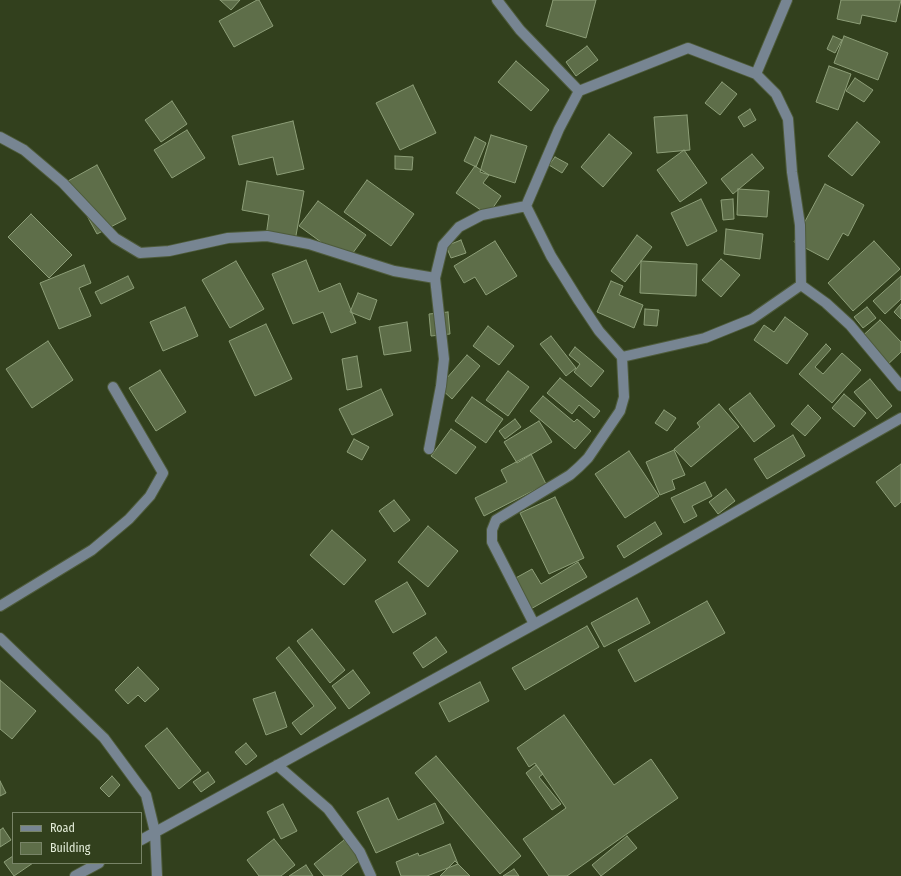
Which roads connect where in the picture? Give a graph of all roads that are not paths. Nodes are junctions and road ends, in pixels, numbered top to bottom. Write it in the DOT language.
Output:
graph roads {
  1 [pos="497,0"];
  2 [pos="787,0"];
  3 [pos="756,74"];
  4 [pos="579,91"];
  5 [pos="0,137"];
  6 [pos="526,206"];
  7 [pos="435,278"];
  8 [pos="801,285"];
  9 [pos="622,357"];
  10 [pos="901,386"];
  11 [pos="113,387"];
  12 [pos="901,418"];
  13 [pos="429,449"];
  14 [pos="0,606"];
  15 [pos="534,624"];
  16 [pos="0,638"];
  17 [pos="277,765"];
  18 [pos="155,832"];
  19 [pos="142,839"];
  20 [pos="97,864"];
  21 [pos="75,876"];
  22 [pos="157,876"];
  23 [pos="371,876"];
  1 -- 4 [label="street"];
  2 -- 3 [label="street"];
  3 -- 4 [label="street"];
  3 -- 8 [label="street"];
  4 -- 6 [label="street"];
  5 -- 7 [label="street"];
  6 -- 7 [label="street"];
  6 -- 9 [label="street"];
  7 -- 13 [label="street"];
  8 -- 9 [label="street"];
  8 -- 10 [label="street"];
  9 -- 15 [label="street"];
  11 -- 14 [label="street"];
  12 -- 15 [label="street"];
  15 -- 17 [label="street"];
  16 -- 18 [label="street"];
  17 -- 18 [label="street"];
  17 -- 23 [label="street"];
  18 -- 19 [label="street"];
  18 -- 22 [label="street"];
  20 -- 21 [label="street"];
}
